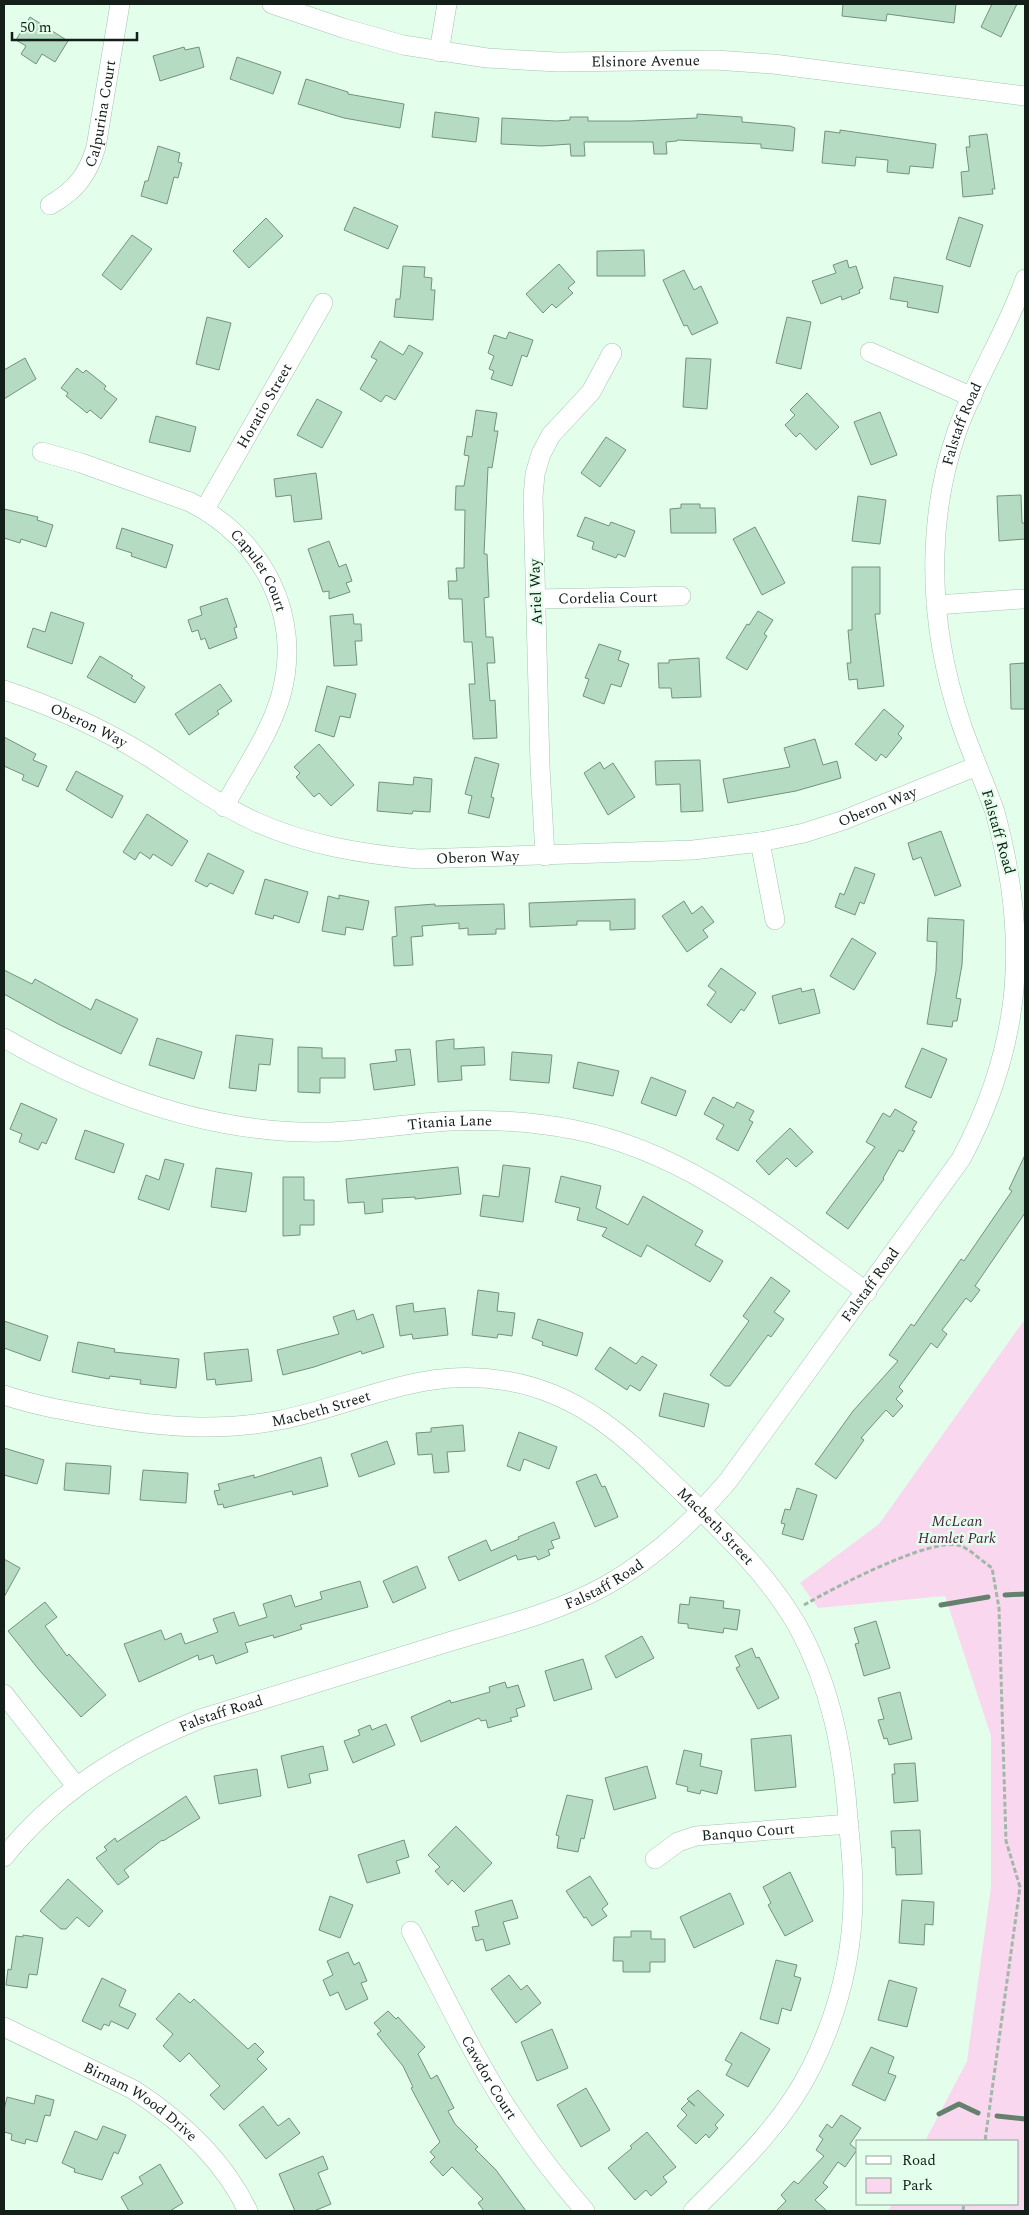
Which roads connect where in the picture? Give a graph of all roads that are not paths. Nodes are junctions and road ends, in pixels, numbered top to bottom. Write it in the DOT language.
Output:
graph roads {
  1 [pos="120,4"];
  2 [pos="272,4"];
  3 [pos="447,4"];
  4 [pos="439,52"];
  5 [pos="1025,96"];
  6 [pos="50,205"];
  7 [pos="1025,279"];
  8 [pos="323,303"];
  9 [pos="870,352"];
  10 [pos="612,353"];
  11 [pos="972,397"];
  12 [pos="42,452"];
  13 [pos="205,509"];
  14 [pos="680,596"];
  15 [pos="536,599"];
  16 [pos="1022,599"];
  17 [pos="936,605"];
  18 [pos="4,690"];
  19 [pos="977,766"];
  20 [pos="224,806"];
  21 [pos="760,842"];
  22 [pos="545,856"];
  23 [pos="775,920"];
  24 [pos="4,1038"];
  25 [pos="867,1292"];
  26 [pos="4,1395"];
  27 [pos="702,1511"];
  28 [pos="4,1694"];
  29 [pos="76,1786"];
  30 [pos="848,1824"];
  31 [pos="4,1857"];
  32 [pos="655,1859"];
  33 [pos="411,1931"];
  34 [pos="4,2027"];
  35 [pos="248,2211"];
  36 [pos="585,2211"];
  37 [pos="693,2211"];
  1 -- 6 [label="street, Calpurina Court"];
  2 -- 4 [label="street, Elsinore Avenue"];
  3 -- 4 [label="street"];
  4 -- 5 [label="street, Elsinore Avenue"];
  7 -- 11 [label="street, Falstaff Road"];
  8 -- 13 [label="street, Horatio Street"];
  9 -- 11 [label="street"];
  10 -- 15 [label="street, Ariel Way"];
  11 -- 17 [label="street, Falstaff Road"];
  12 -- 13 [label="street, Capulet Court"];
  13 -- 20 [label="street, Capulet Court"];
  14 -- 15 [label="street, Cordelia Court"];
  15 -- 22 [label="street, Ariel Way"];
  16 -- 17 [label="street"];
  17 -- 19 [label="street, Falstaff Road"];
  18 -- 20 [label="street, Oberon Way"];
  19 -- 21 [label="street, Oberon Way"];
  19 -- 25 [label="street, Falstaff Road"];
  20 -- 22 [label="street, Oberon Way"];
  21 -- 22 [label="street, Oberon Way"];
  21 -- 23 [label="street"];
  24 -- 25 [label="street, Titania Lane"];
  25 -- 27 [label="street, Falstaff Road"];
  26 -- 27 [label="street, Macbeth Street"];
  27 -- 29 [label="street, Falstaff Road"];
  27 -- 30 [label="street, Macbeth Street"];
  28 -- 29 [label="street"];
  29 -- 31 [label="street, Falstaff Road"];
  30 -- 32 [label="street, Banquo Court"];
  30 -- 37 [label="street, Macbeth Street"];
  33 -- 36 [label="street, Cawdor Court"];
  34 -- 35 [label="street, Birnam Wood Drive"];
}
